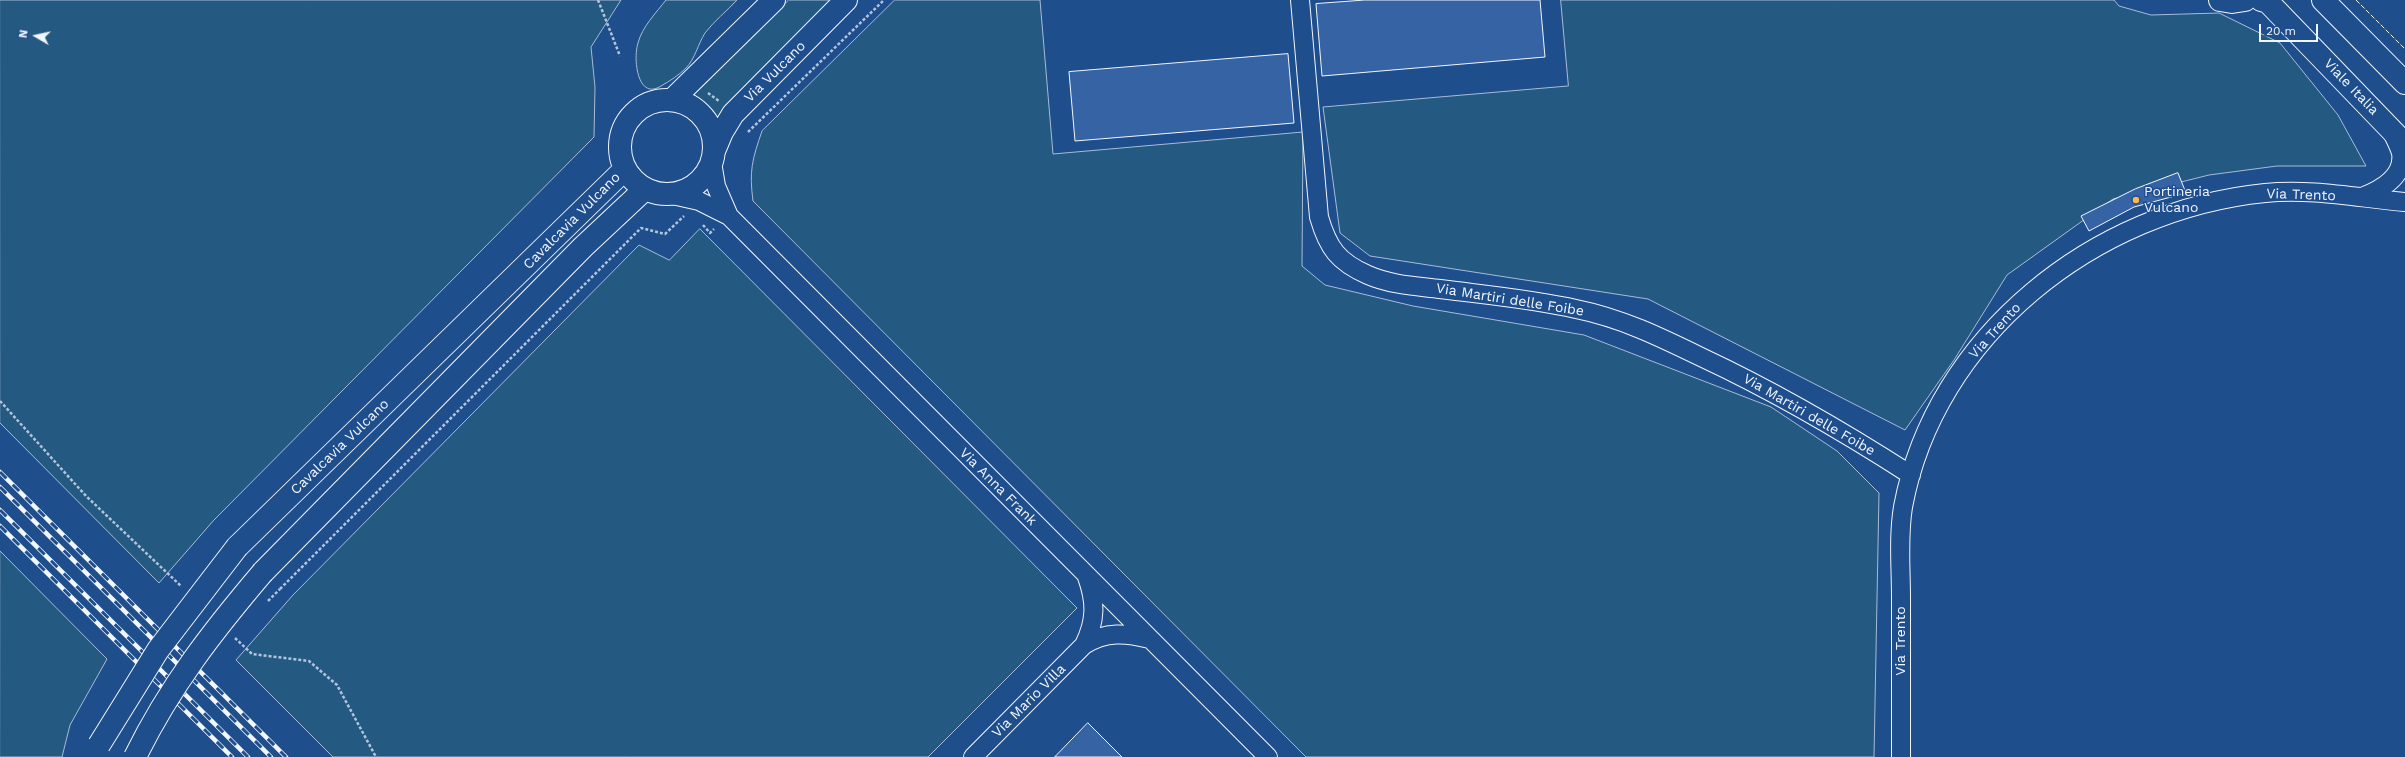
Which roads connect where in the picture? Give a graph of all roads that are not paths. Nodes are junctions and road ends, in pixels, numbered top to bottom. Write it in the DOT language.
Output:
graph roads {
  1 [pos="774,0"];
  2 [pos="846,0"];
  3 [pos="1300,0"];
  4 [pos="2220,0"];
  5 [pos="2246,0"];
  6 [pos="2261,0"];
  7 [pos="2324,0"];
  8 [pos="2405,83"];
  9 [pos="672,100"];
  10 [pos="2398,137"];
  11 [pos="713,157"];
  12 [pos="625,169"];
  13 [pos="645,189"];
  14 [pos="668,194"];
  15 [pos="2360,198"];
  16 [pos="2405,202"];
  17 [pos="729,216"];
  18 [pos="1911,475"];
  19 [pos="1086,574"];
  20 [pos="1150,639"];
  21 [pos="1084,645"];
  22 [pos="97,751"];
  23 [pos="135,757"];
  24 [pos="973,757"];
  25 [pos="1268,757"];
  26 [pos="1901,757"];
  1 -- 9 [label="main road"];
  2 -- 11 [label="main road, Via Vulcano"];
  3 -- 18 [label="street, Via Martiri delle Foibe"];
  4 -- 5 [label="main road"];
  6 -- 10 [label="main road, Viale Italia"];
  7 -- 8 [label="main road"];
  9 -- 11 [label="main road"];
  9 -- 12 [label="main road"];
  10 -- 15 [label="street"];
  11 -- 14 [label="main road"];
  11 -- 17 [label="street, Via Anna Frank"];
  12 -- 13 [label="main road"];
  12 -- 22 [label="main road, Cavalcavia Vulcano, bridge"];
  13 -- 14 [label="main road"];
  13 -- 23 [label="main road, Cavalcavia Vulcano, bridge"];
  14 -- 17 [label="street, Via Anna Frank"];
  15 -- 16 [label="street, Via Trento"];
  15 -- 18 [label="street, Via Trento"];
  17 -- 19 [label="street, Via Anna Frank"];
  18 -- 26 [label="street, Via Trento"];
  19 -- 20 [label="street, Via Anna Frank"];
  19 -- 21 [label="street, Via Mario Villa"];
  20 -- 21 [label="street, Via Mario Villa"];
  20 -- 25 [label="street, Via Anna Frank"];
  21 -- 24 [label="street, Via Mario Villa"];
}
